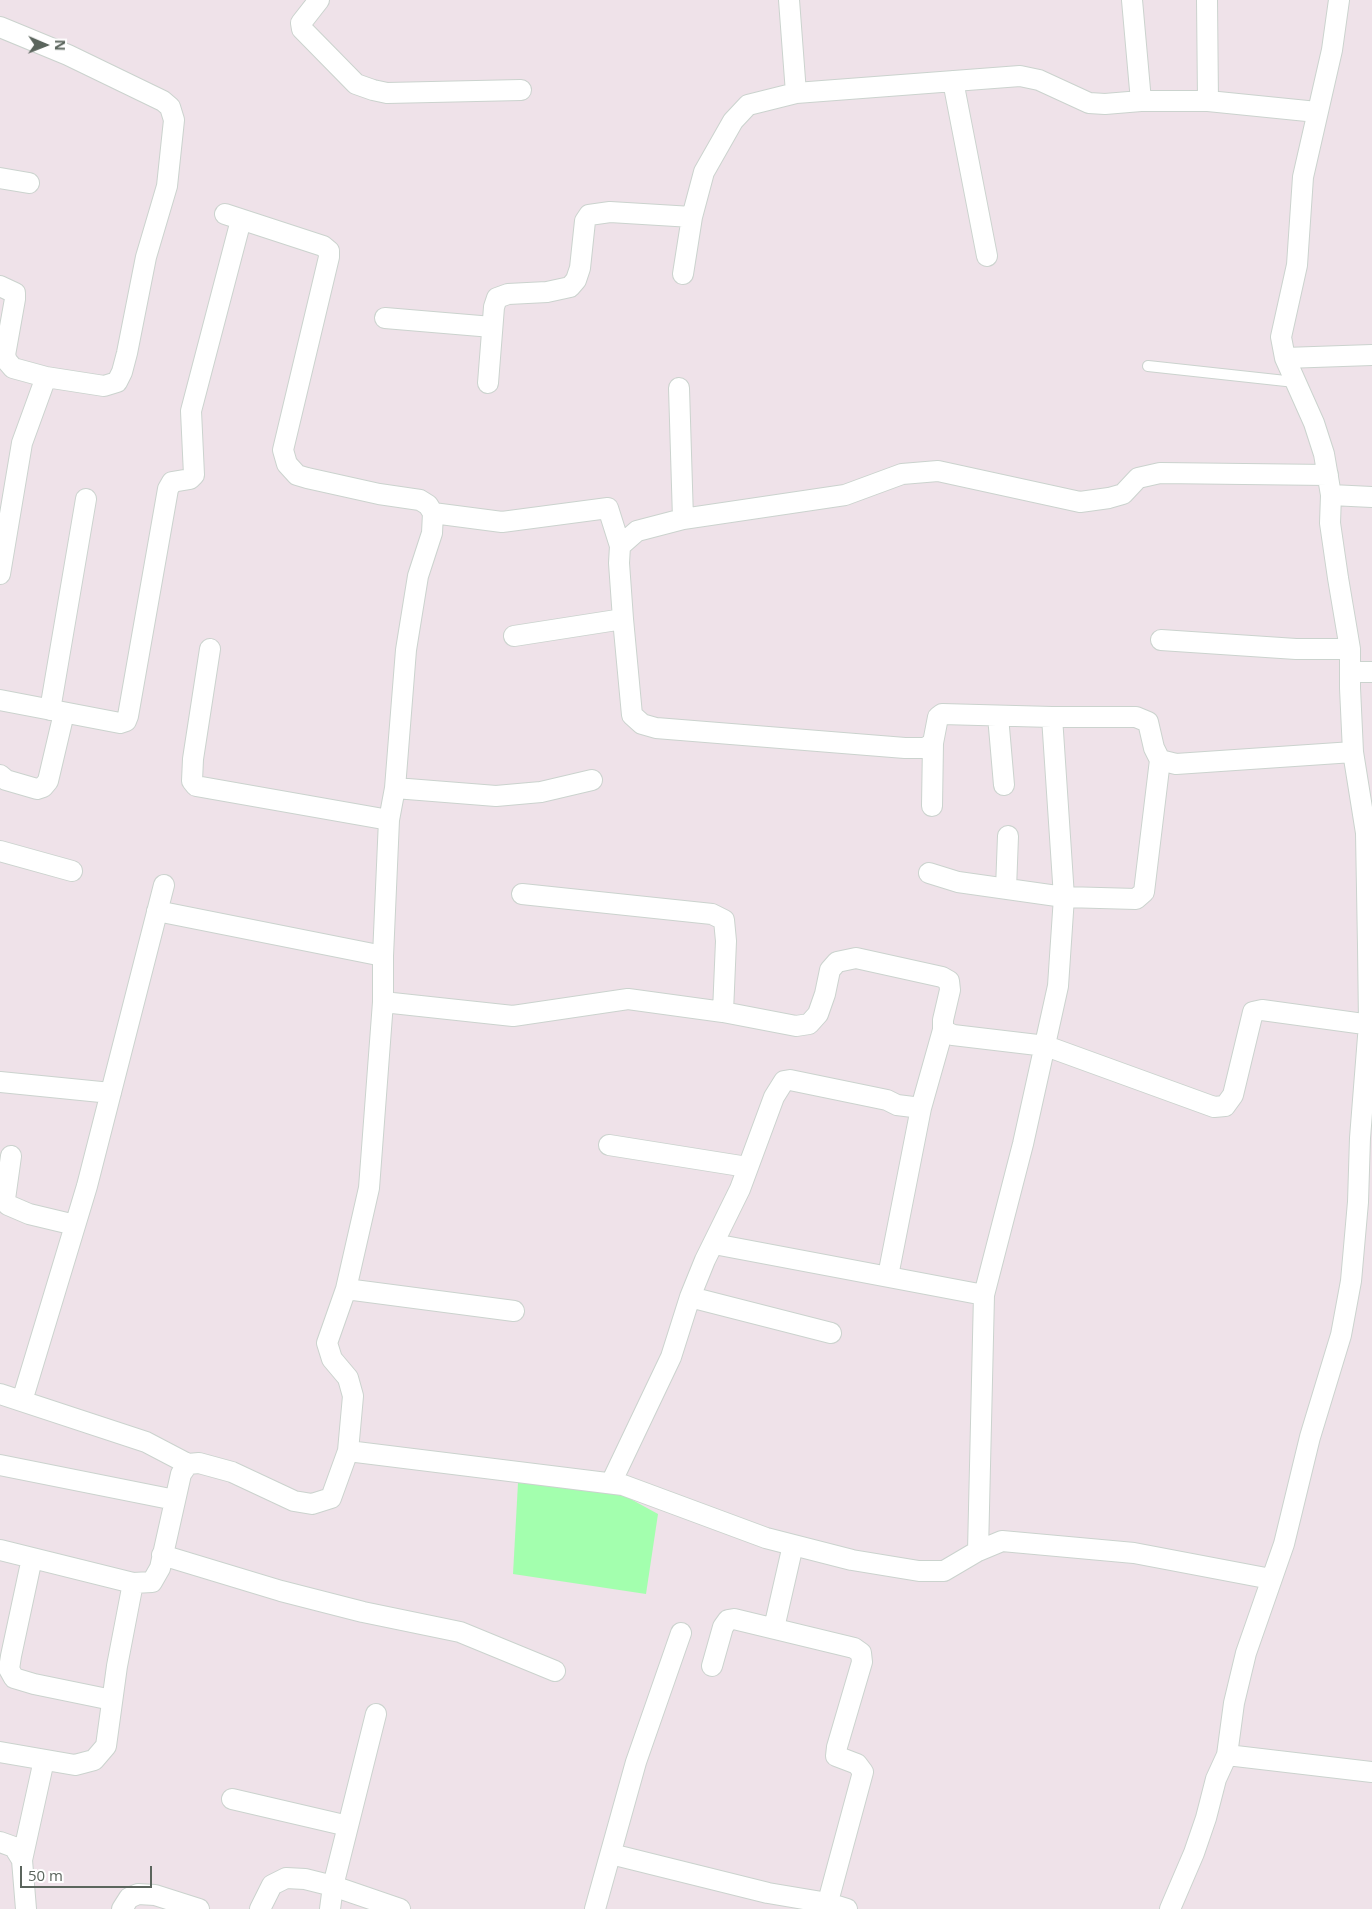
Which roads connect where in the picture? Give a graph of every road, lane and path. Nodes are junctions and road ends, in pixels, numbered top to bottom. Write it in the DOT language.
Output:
graph roads {
  1 [pos="319,0"];
  2 [pos="788,0"];
  3 [pos="1132,0"];
  4 [pos="1207,0"];
  5 [pos="1339,0"];
  6 [pos="0,27"];
  7 [pos="953,81"];
  8 [pos="521,90"];
  9 [pos="796,93"];
  10 [pos="1141,101"];
  11 [pos="1208,101"];
  12 [pos="1317,112"];
  13 [pos="0,178"];
  14 [pos="29,183"];
  15 [pos="692,218"];
  16 [pos="987,256"];
  17 [pos="683,274"];
  18 [pos="0,286"];
  19 [pos="385,318"];
  20 [pos="492,327"];
  21 [pos="1372,355"];
  22 [pos="1285,358"];
  23 [pos="1148,366"];
  24 [pos="46,377"];
  25 [pos="1295,382"];
  26 [pos="488,383"];
  27 [pos="679,388"];
  28 [pos="1328,475"];
  29 [pos="1331,495"];
  30 [pos="1372,497"];
  31 [pos="86,499"];
  32 [pos="433,513"];
  33 [pos="683,519"];
  34 [pos="620,546"];
  35 [pos="0,574"];
  36 [pos="623,619"];
  37 [pos="514,636"];
  38 [pos="1161,640"];
  39 [pos="210,649"];
  40 [pos="1350,650"];
  41 [pos="1350,672"];
  42 [pos="1372,672"];
  43 [pos="0,700"];
  44 [pos="57,712"];
  45 [pos="998,716"];
  46 [pos="1052,717"];
  47 [pos="933,743"];
  48 [pos="1353,752"];
  49 [pos="1160,760"];
  50 [pos="0,775"];
  51 [pos="592,780"];
  52 [pos="1004,785"];
  53 [pos="395,788"];
  54 [pos="932,806"];
  55 [pos="389,820"];
  56 [pos="1008,836"];
  57 [pos="0,851"];
  58 [pos="72,871"];
  59 [pos="929,873"];
  60 [pos="164,885"];
  61 [pos="1006,889"];
  62 [pos="522,894"];
  63 [pos="1064,897"];
  64 [pos="157,911"];
  65 [pos="383,956"];
  66 [pos="383,1002"];
  67 [pos="723,1012"];
  68 [pos="1370,1025"];
  69 [pos="944,1030"];
  70 [pos="1046,1046"];
  71 [pos="0,1082"];
  72 [pos="111,1093"];
  73 [pos="921,1108"];
  74 [pos="609,1145"];
  75 [pos="12,1156"];
  76 [pos="747,1167"];
  77 [pos="1364,1224"];
  78 [pos="75,1225"];
  79 [pos="714,1244"];
  80 [pos="888,1276"];
  81 [pos="346,1289"];
  82 [pos="984,1295"];
  83 [pos="690,1297"];
  84 [pos="514,1311"];
  85 [pos="831,1333"];
  86 [pos="0,1394"];
  87 [pos="22,1401"];
  88 [pos="348,1451"];
  89 [pos="188,1464"];
  90 [pos="0,1465"];
  91 [pos="611,1483"];
  92 [pos="175,1500"];
  93 [pos="793,1545"];
  94 [pos="0,1550"];
  95 [pos="978,1551"];
  96 [pos="162,1555"];
  97 [pos="32,1558"];
  98 [pos="1271,1579"];
  99 [pos="133,1583"];
  100 [pos="774,1628"];
  101 [pos="680,1633"];
  102 [pos="712,1666"];
  103 [pos="555,1671"];
  104 [pos="112,1700"];
  105 [pos="376,1714"];
  106 [pos="0,1752"];
  107 [pos="1227,1755"];
  108 [pos="44,1760"];
  109 [pos="1372,1772"];
  110 [pos="232,1799"];
  111 [pos="348,1826"];
  112 [pos="0,1842"];
  113 [pos="611,1854"];
  114 [pos="22,1860"];
  115 [pos="333,1886"];
  116 [pos="766,1901"];
  117 [pos="833,1907"];
  118 [pos="26,1909"];
  119 [pos="122,1909"];
  120 [pos="199,1909"];
  121 [pos="260,1909"];
  122 [pos="330,1909"];
  123 [pos="400,1909"];
  124 [pos="595,1909"];
  125 [pos="1170,1909"];
  1 -- 8 [label="street"];
  2 -- 9 [label="street"];
  3 -- 10 [label="street"];
  4 -- 11 [label="street"];
  5 -- 12 [label="street"];
  6 -- 24 [label="street"];
  7 -- 9 [label="street"];
  7 -- 10 [label="street"];
  7 -- 16 [label="street"];
  9 -- 15 [label="street"];
  10 -- 11 [label="street"];
  11 -- 12 [label="street"];
  12 -- 22 [label="street"];
  13 -- 14 [label="street"];
  15 -- 17 [label="street"];
  15 -- 20 [label="street"];
  18 -- 24 [label="street"];
  19 -- 20 [label="street"];
  20 -- 26 [label="street"];
  21 -- 22 [label="street"];
  22 -- 25 [label="street"];
  23 -- 25 [label="lane"];
  24 -- 35 [label="street"];
  25 -- 28 [label="street"];
  27 -- 33 [label="street"];
  28 -- 29 [label="street"];
  28 -- 33 [label="street"];
  29 -- 30 [label="street"];
  29 -- 40 [label="street"];
  31 -- 44 [label="street"];
  32 -- 34 [label="street"];
  32 -- 44 [label="street"];
  32 -- 53 [label="street"];
  33 -- 34 [label="street"];
  34 -- 36 [label="street"];
  36 -- 37 [label="street"];
  36 -- 47 [label="street"];
  38 -- 40 [label="street"];
  39 -- 55 [label="street"];
  40 -- 41 [label="street"];
  41 -- 42 [label="street"];
  41 -- 48 [label="street"];
  43 -- 44 [label="street"];
  44 -- 50 [label="street"];
  45 -- 46 [label="street"];
  45 -- 47 [label="street"];
  45 -- 52 [label="street"];
  46 -- 49 [label="street"];
  46 -- 63 [label="street"];
  47 -- 54 [label="street"];
  48 -- 49 [label="street"];
  48 -- 68 [label="street"];
  49 -- 63 [label="street"];
  51 -- 53 [label="street"];
  53 -- 55 [label="street"];
  55 -- 65 [label="street"];
  56 -- 61 [label="street"];
  57 -- 58 [label="street"];
  59 -- 61 [label="street"];
  60 -- 64 [label="street"];
  61 -- 63 [label="street"];
  62 -- 67 [label="street"];
  63 -- 70 [label="street"];
  64 -- 65 [label="street"];
  64 -- 72 [label="street"];
  65 -- 66 [label="street"];
  66 -- 67 [label="street"];
  66 -- 81 [label="street"];
  67 -- 69 [label="street"];
  68 -- 70 [label="street"];
  68 -- 77 [label="street"];
  69 -- 70 [label="street"];
  69 -- 73 [label="street"];
  70 -- 82 [label="street"];
  71 -- 72 [label="street"];
  72 -- 78 [label="street"];
  73 -- 76 [label="street"];
  73 -- 80 [label="street"];
  74 -- 76 [label="street"];
  75 -- 78 [label="street"];
  76 -- 79 [label="street"];
  77 -- 98 [label="street"];
  78 -- 87 [label="street"];
  79 -- 80 [label="street"];
  79 -- 83 [label="street"];
  80 -- 82 [label="street"];
  81 -- 84 [label="street"];
  81 -- 88 [label="street"];
  82 -- 95 [label="street"];
  83 -- 85 [label="street"];
  83 -- 91 [label="street"];
  86 -- 87 [label="street"];
  87 -- 89 [label="street"];
  88 -- 89 [label="street"];
  88 -- 91 [label="street"];
  89 -- 92 [label="street"];
  90 -- 92 [label="street"];
  91 -- 93 [label="street"];
  92 -- 96 [label="street"];
  93 -- 95 [label="street"];
  93 -- 100 [label="street"];
  94 -- 97 [label="street"];
  95 -- 98 [label="street"];
  96 -- 99 [label="street"];
  96 -- 103 [label="street"];
  97 -- 99 [label="street"];
  97 -- 104 [label="street"];
  98 -- 107 [label="street"];
  99 -- 104 [label="street"];
  100 -- 102 [label="street"];
  100 -- 117 [label="street"];
  101 -- 113 [label="street"];
  104 -- 108 [label="street"];
  105 -- 111 [label="street"];
  106 -- 108 [label="street"];
  107 -- 109 [label="street"];
  107 -- 125 [label="street"];
  108 -- 114 [label="street"];
  110 -- 111 [label="street"];
  111 -- 115 [label="street"];
  112 -- 114 [label="street"];
  113 -- 116 [label="street"];
  113 -- 124 [label="street"];
  114 -- 118 [label="street"];
  115 -- 121 [label="street"];
  115 -- 122 [label="street"];
  115 -- 123 [label="street"];
  116 -- 117 [label="street"];
  119 -- 120 [label="street"];
}
